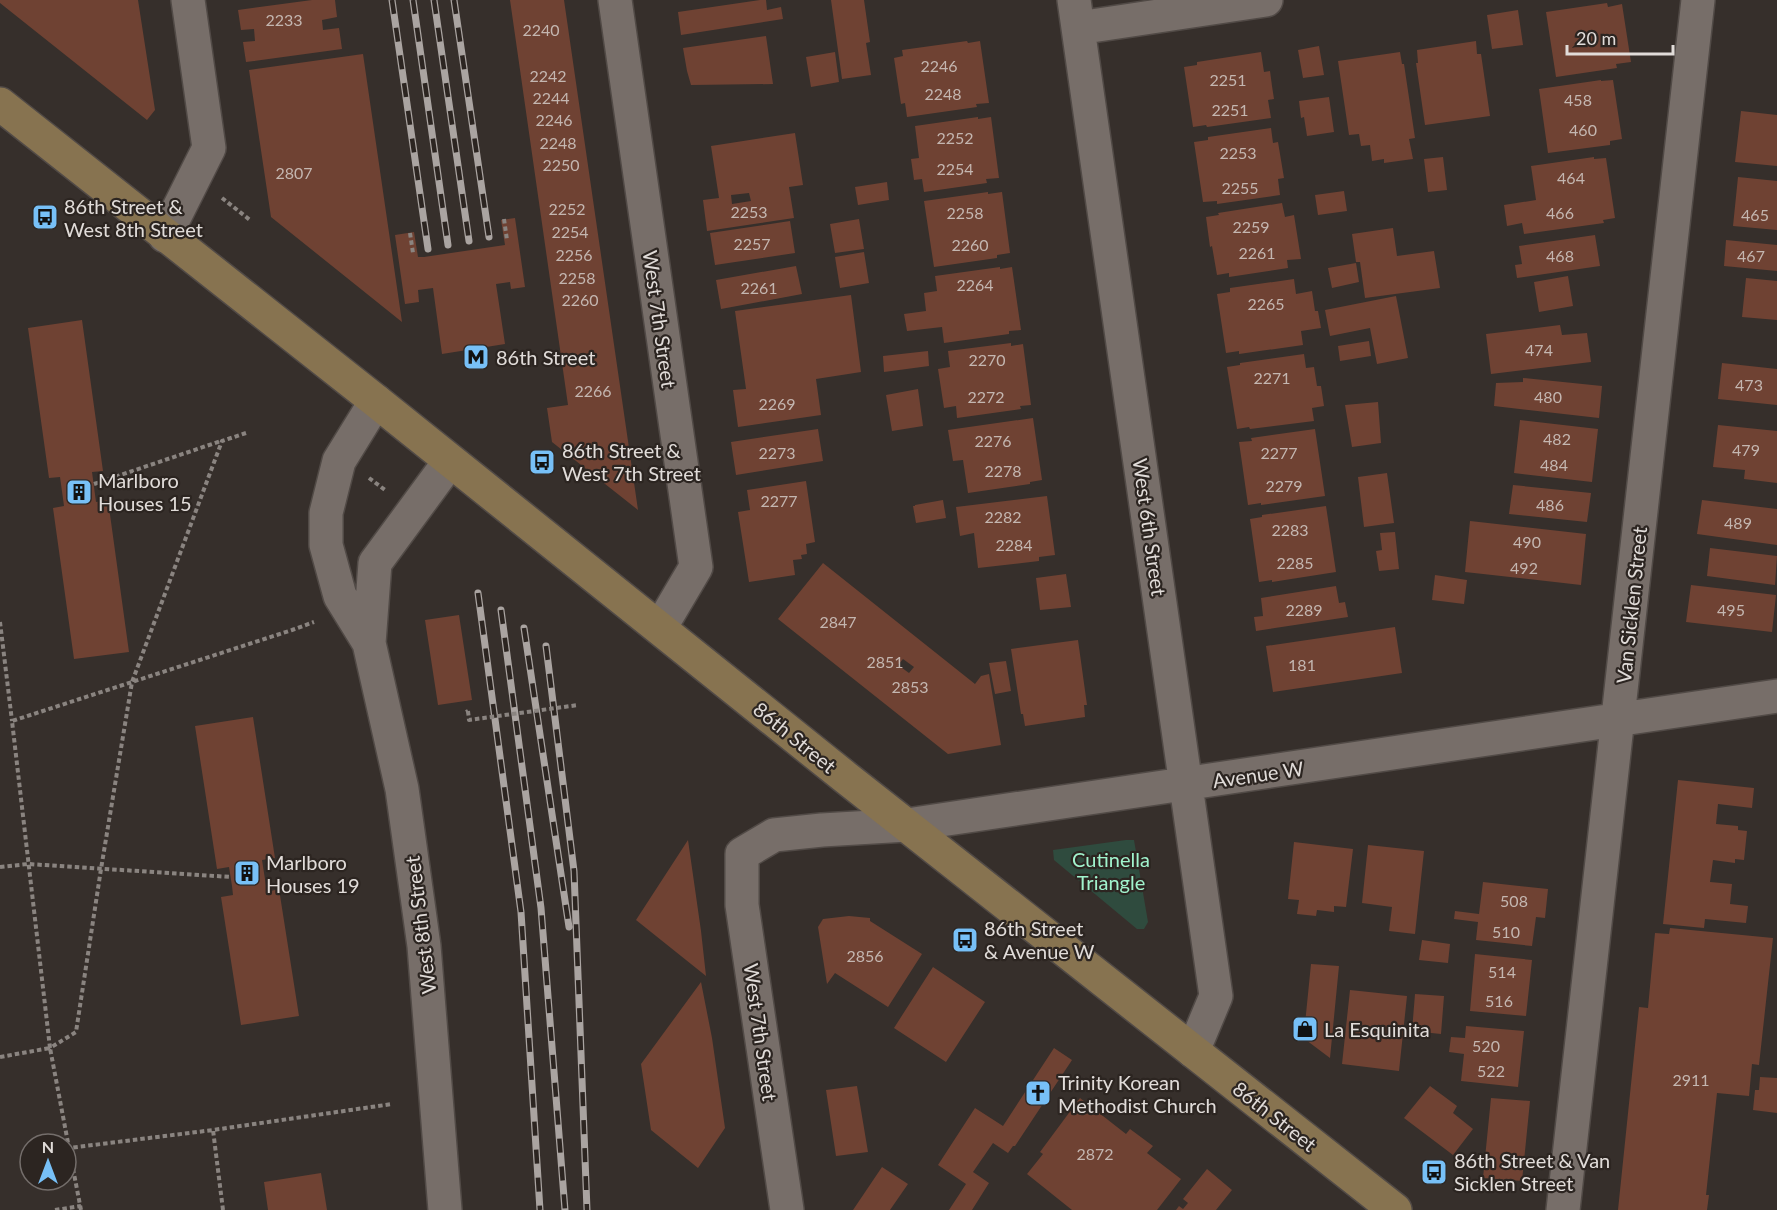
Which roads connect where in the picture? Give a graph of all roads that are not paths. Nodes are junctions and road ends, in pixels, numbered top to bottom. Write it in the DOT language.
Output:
graph roads {
  1 [pos="188,0"];
  2 [pos="615,0"];
  3 [pos="1266,0"];
  4 [pos="1698,0"];
  5 [pos="1076,14"];
  6 [pos="0,104"];
  7 [pos="165,236"];
  8 [pos="376,401"];
  9 [pos="450,461"];
  10 [pos="660,628"];
  11 [pos="369,643"];
  12 [pos="1777,696"];
  13 [pos="1618,720"];
  14 [pos="1186,784"];
  15 [pos="907,825"];
  16 [pos="742,854"];
  17 [pos="1193,1051"];
  18 [pos="445,1210"];
  19 [pos="787,1210"];
  20 [pos="1395,1210"];
  21 [pos="1563,1210"];
  1 -- 7 [label="street"];
  2 -- 10 [label="street, West 7th Street"];
  3 -- 5 [label="street"];
  4 -- 13 [label="street, Van Sicklen Street"];
  5 -- 14 [label="street, West 6th Street"];
  6 -- 7 [label="main road, 86th Street"];
  7 -- 8 [label="main road, 86th Street"];
  8 -- 9 [label="main road, 86th Street"];
  8 -- 11 [label="street, West 8th Street"];
  9 -- 10 [label="main road, 86th Street"];
  9 -- 11 [label="street, West 8th Street"];
  10 -- 15 [label="main road, 86th Street"];
  11 -- 18 [label="street, West 8th Street"];
  12 -- 13 [label="street, Avenue W"];
  13 -- 14 [label="street, Avenue W"];
  13 -- 21 [label="street, Van Sicklen Street"];
  14 -- 15 [label="street, Avenue W"];
  14 -- 17 [label="street, West 6th Street"];
  15 -- 16 [label="street, Avenue W"];
  15 -- 17 [label="main road, 86th Street"];
  16 -- 19 [label="street, West 7th Street"];
  17 -- 20 [label="main road, 86th Street"];
}
